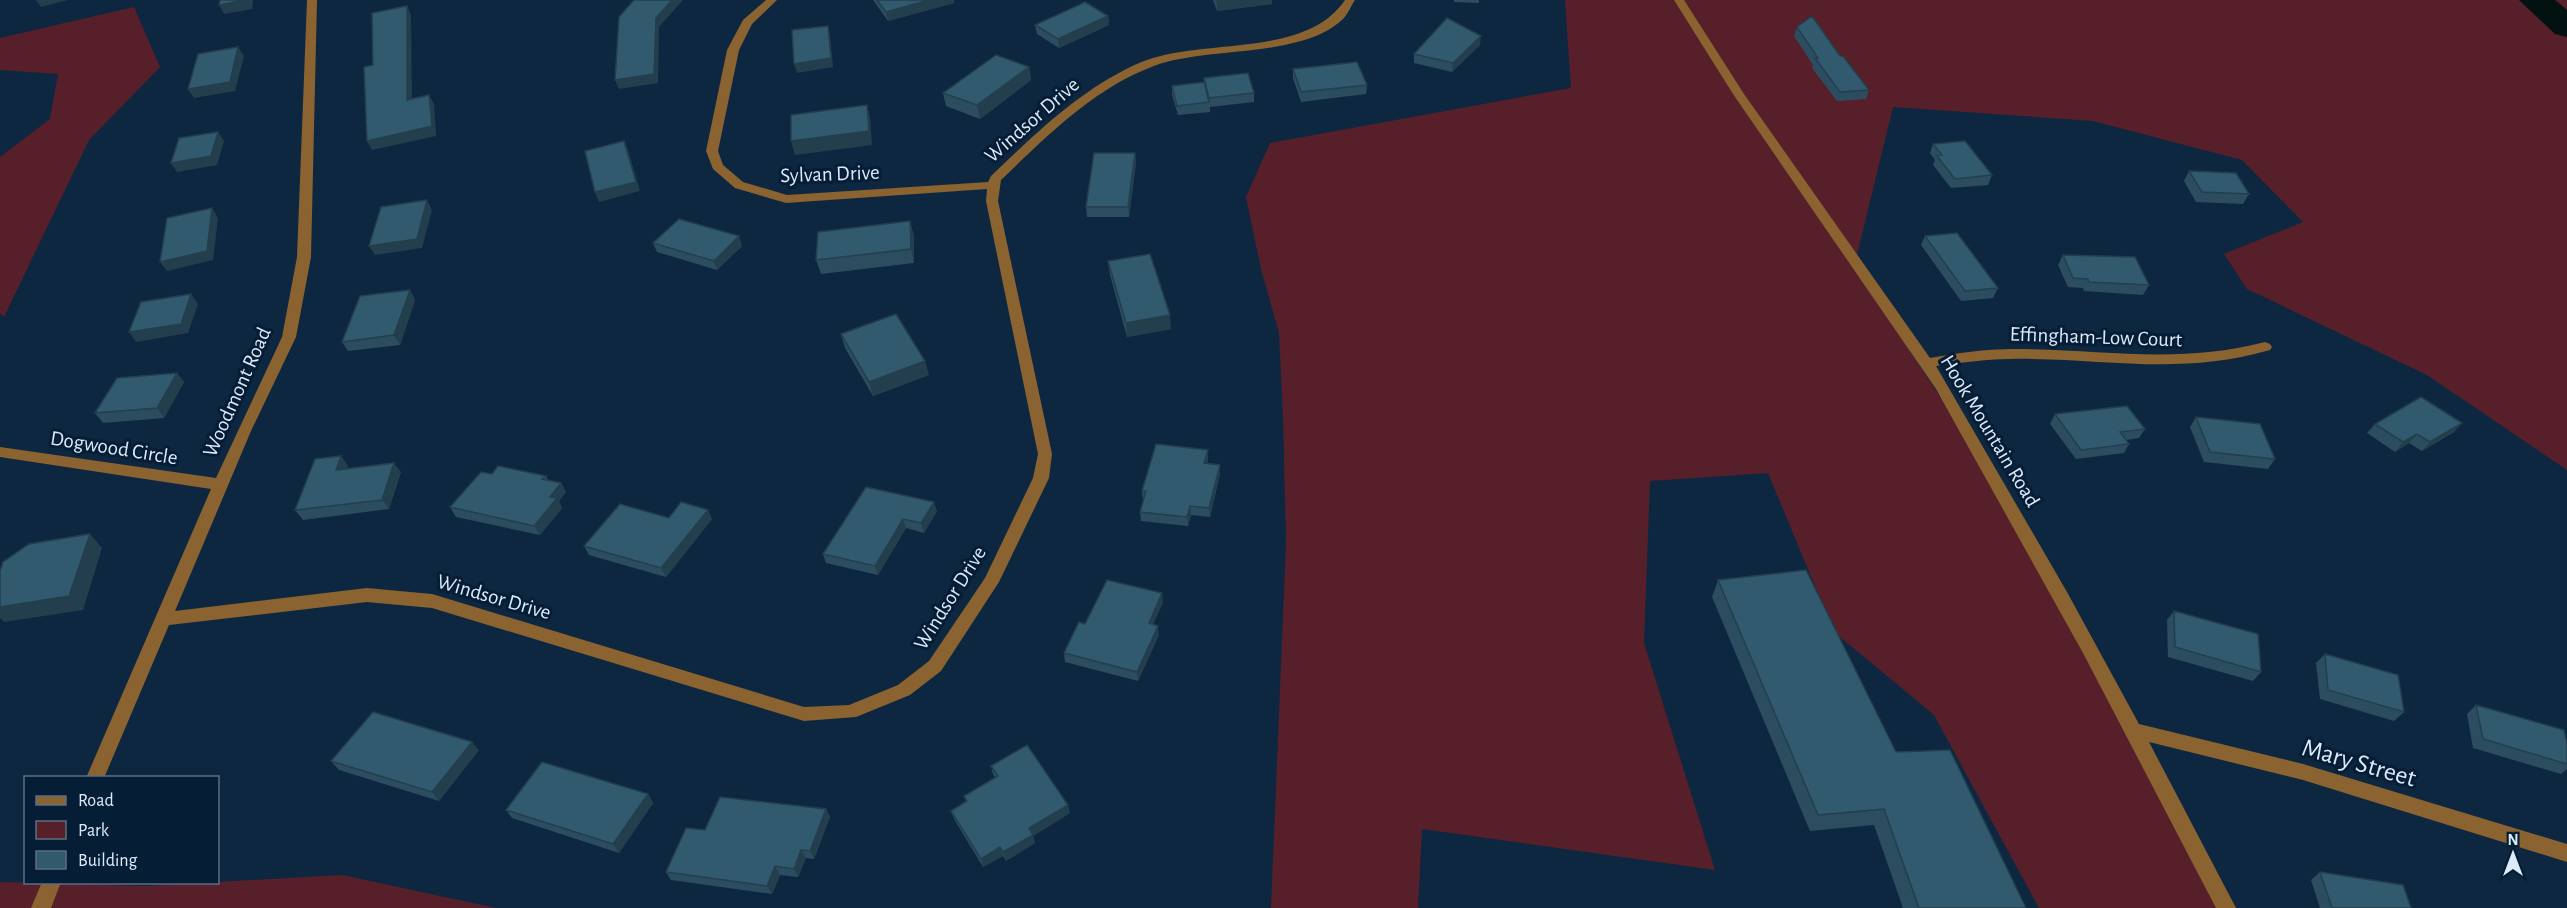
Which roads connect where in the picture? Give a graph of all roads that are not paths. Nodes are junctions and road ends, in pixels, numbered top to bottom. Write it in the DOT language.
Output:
graph roads {
  1 [pos="312,0"];
  2 [pos="772,0"];
  3 [pos="1350,0"];
  4 [pos="1678,0"];
  5 [pos="994,185"];
  6 [pos="2265,347"];
  7 [pos="1926,363"];
  8 [pos="0,452"];
  9 [pos="222,485"];
  10 [pos="165,619"];
  11 [pos="2135,731"];
  12 [pos="95,776"];
  13 [pos="2567,853"];
  14 [pos="51,884"];
  15 [pos="41,908"];
  16 [pos="2226,908"];
  1 -- 9 [label="street, Woodmont Road"];
  2 -- 5 [label="street, Sylvan Drive"];
  3 -- 5 [label="street, Windsor Drive"];
  4 -- 7 [label="street, Hook Mountain Road"];
  5 -- 10 [label="street, Windsor Drive"];
  6 -- 7 [label="street, Effingham-Low Court"];
  7 -- 11 [label="street, Hook Mountain Road"];
  8 -- 9 [label="street, Dogwood Circle"];
  9 -- 10 [label="street, Woodmont Road"];
  10 -- 12 [label="street, Woodmont Road"];
  11 -- 13 [label="street, Mary Street"];
  11 -- 16 [label="street, Hook Mountain Road"];
  14 -- 15 [label="street"];
}
